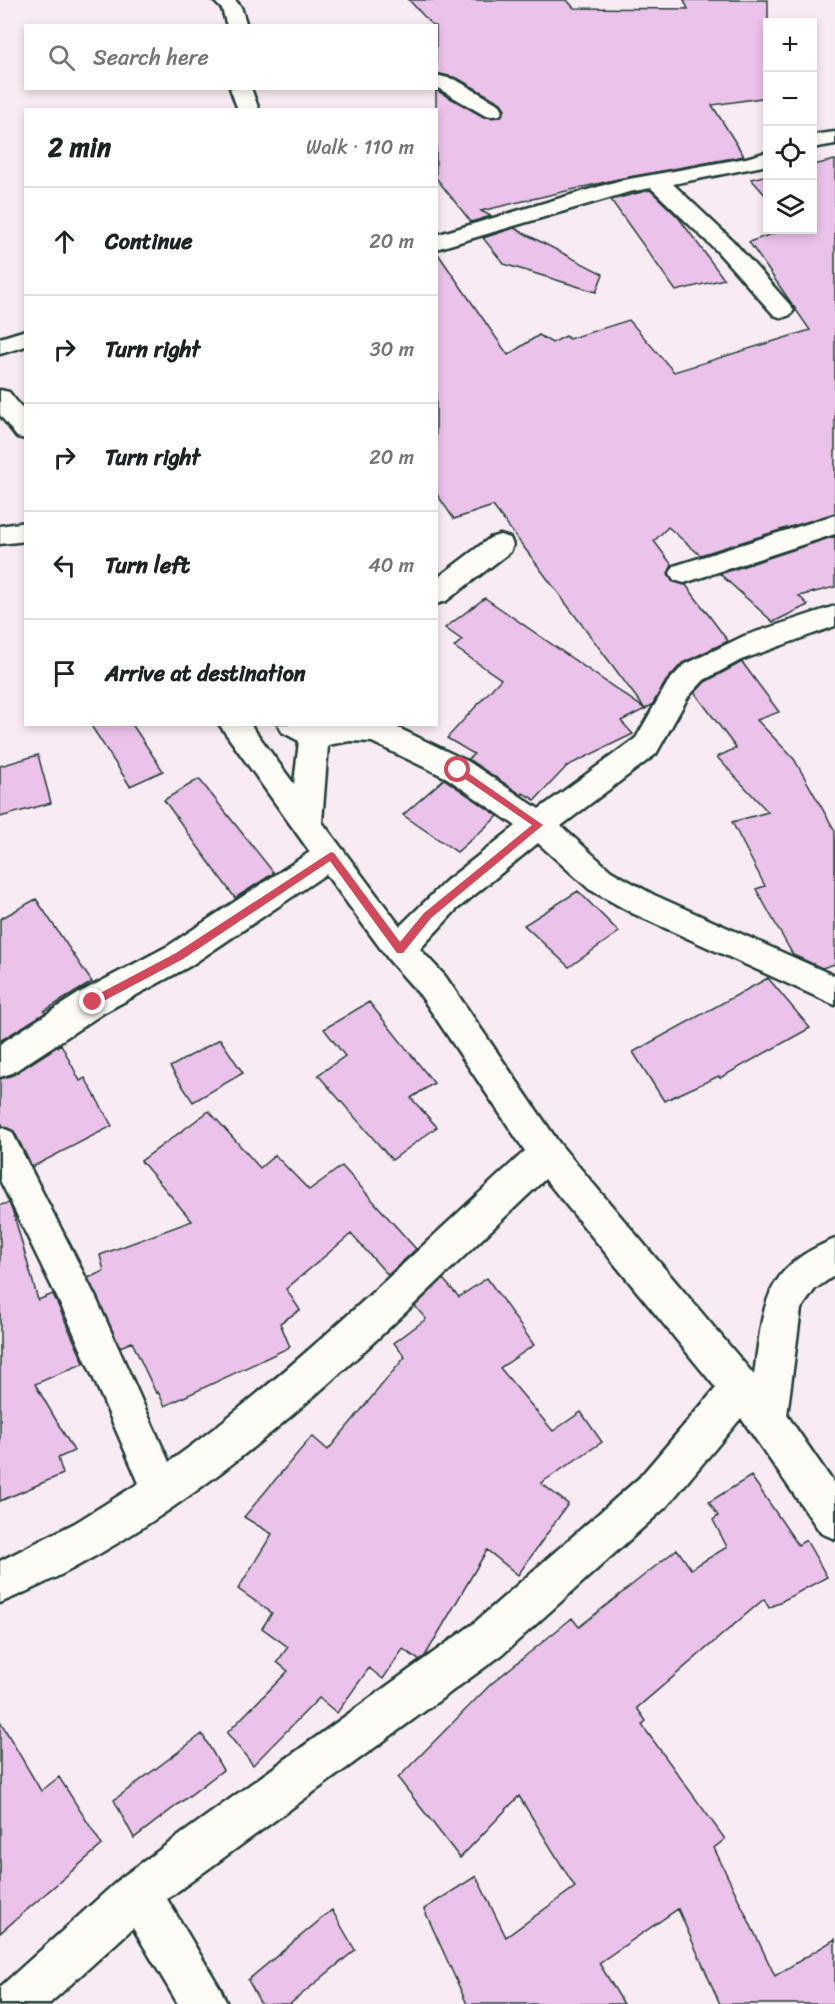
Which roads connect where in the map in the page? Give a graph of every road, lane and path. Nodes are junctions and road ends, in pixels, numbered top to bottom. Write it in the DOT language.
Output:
graph roads {
  1 [pos="223,0"];
  2 [pos="236,24"];
  3 [pos="438,81"];
  4 [pos="241,90"];
  5 [pos="248,108"];
  6 [pos="492,110"];
  7 [pos="835,138"];
  8 [pos="817,141"];
  9 [pos="763,160"];
  10 [pos="656,181"];
  11 [pos="438,241"];
  12 [pos="782,310"];
  13 [pos="24,339"];
  14 [pos="0,346"];
  15 [pos="0,398"];
  16 [pos="24,428"];
  17 [pos="835,524"];
  18 [pos="24,531"];
  19 [pos="0,535"];
  20 [pos="500,545"];
  21 [pos="684,573"];
  22 [pos="438,592"];
  23 [pos="835,616"];
  24 [pos="234,726"];
  25 [pos="308,728"];
  26 [pos="373,728"];
  27 [pos="307,824"];
  28 [pos="539,825"];
  29 [pos="331,855"];
  30 [pos="400,950"];
  31 [pos="835,991"];
  32 [pos="0,1062"];
  33 [pos="0,1143"];
  34 [pos="547,1154"];
  35 [pos="835,1256"];
  36 [pos="741,1389"];
  37 [pos="767,1420"];
  38 [pos="162,1491"];
  39 [pos="835,1518"];
  40 [pos="0,1583"];
  41 [pos="138,1893"];
  42 [pos="15,2004"];
  43 [pos="204,2004"];
  1 -- 2 [label="street"];
  3 -- 6 [label="street"];
  4 -- 5 [label="street"];
  7 -- 8 [label="street"];
  9 -- 10 [label="street"];
  10 -- 11 [label="street"];
  10 -- 12 [label="street"];
  13 -- 14 [label="street"];
  15 -- 16 [label="street"];
  17 -- 21 [label="street"];
  18 -- 19 [label="street"];
  20 -- 22 [label="street"];
  23 -- 28 [label="street"];
  24 -- 27 [label="street"];
  25 -- 26 [label="street"];
  25 -- 27 [label="street"];
  26 -- 28 [label="street"];
  27 -- 29 [label="street"];
  28 -- 30 [label="street"];
  28 -- 31 [label="street"];
  29 -- 30 [label="street"];
  29 -- 32 [label="street"];
  30 -- 34 [label="street"];
  33 -- 38 [label="street"];
  34 -- 36 [label="street"];
  34 -- 38 [label="street"];
  35 -- 37 [label="street"];
  36 -- 37 [label="street"];
  36 -- 41 [label="street"];
  37 -- 39 [label="street"];
  38 -- 40 [label="street"];
  41 -- 42 [label="street"];
  41 -- 43 [label="street"];
}
